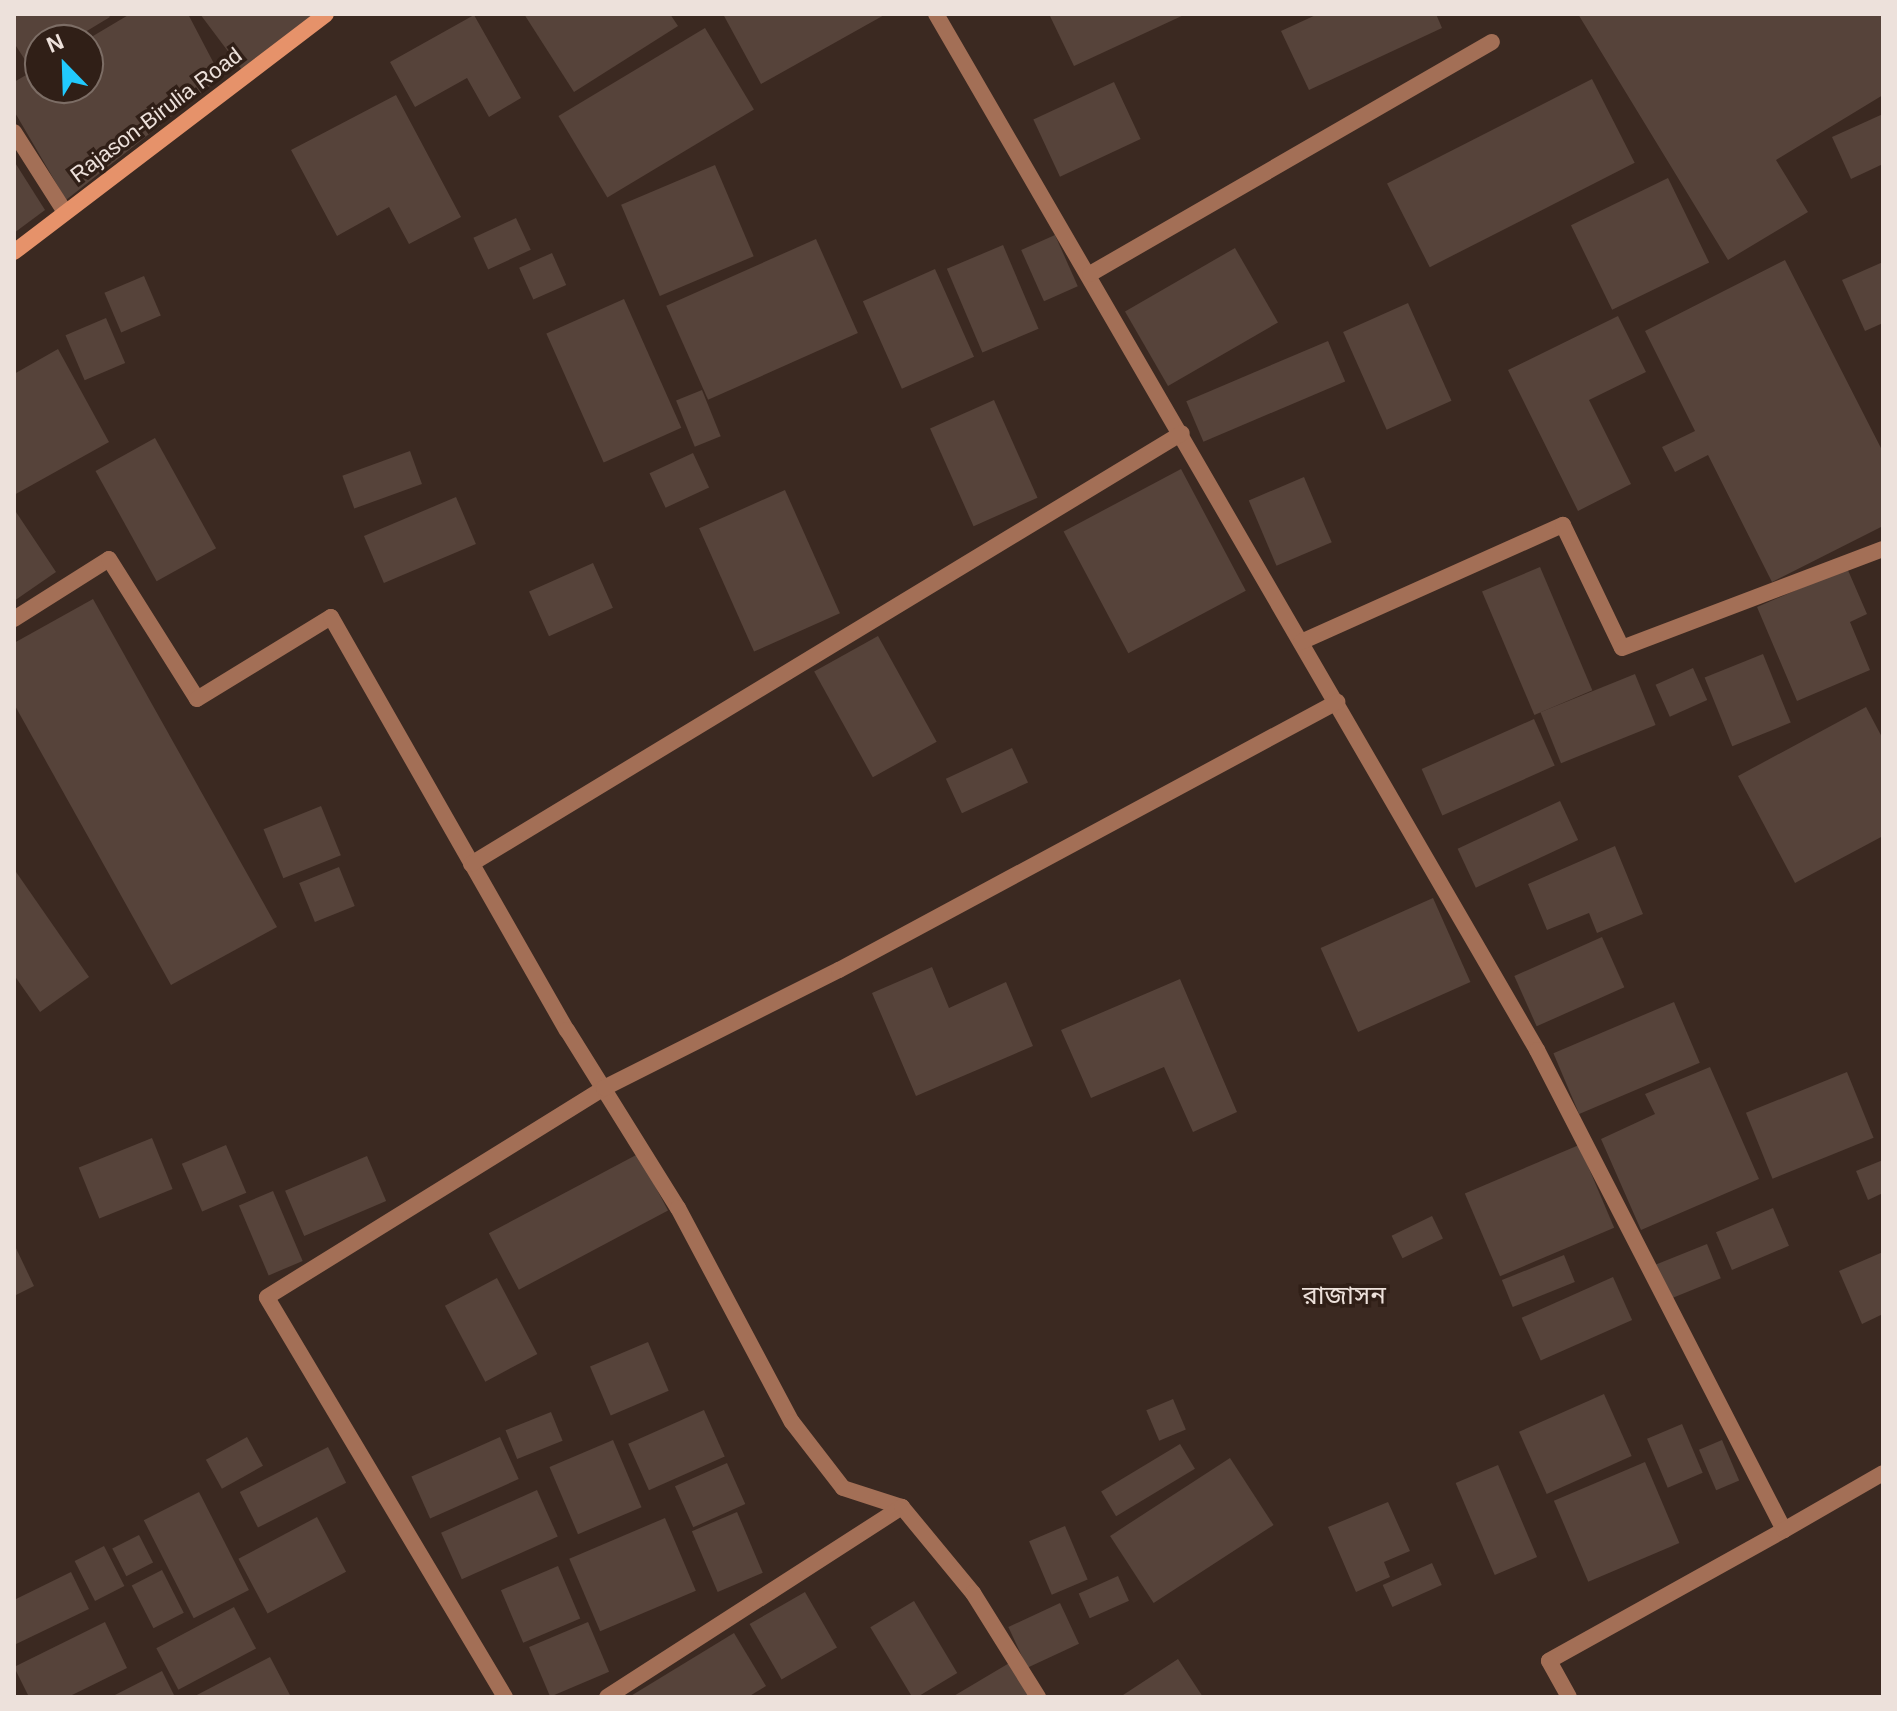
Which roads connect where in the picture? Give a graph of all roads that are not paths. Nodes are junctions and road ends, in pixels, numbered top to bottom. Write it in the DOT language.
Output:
graph roads {
  1 [pos="326,14"];
  2 [pos="936,14"];
  3 [pos="1492,42"];
  4 [pos="14,132"];
  5 [pos="65,212"];
  6 [pos="14,252"];
  7 [pos="1090,274"];
  8 [pos="1182,433"];
  9 [pos="1883,549"];
  10 [pos="14,619"];
  11 [pos="1301,642"];
  12 [pos="1337,702"];
  13 [pos="471,864"];
  14 [pos="604,1088"];
  15 [pos="1883,1473"];
  16 [pos="902,1507"];
  17 [pos="1784,1530"];
  18 [pos="505,1697"];
  19 [pos="607,1697"];
  20 [pos="1038,1697"];
  21 [pos="1569,1697"];
  1 -- 5 [label="street, Rajason-Birulia Road"];
  2 -- 7 [label="street"];
  3 -- 7 [label="street"];
  4 -- 5 [label="street"];
  5 -- 6 [label="street, Rajason-Birulia Road"];
  7 -- 8 [label="street"];
  8 -- 11 [label="street"];
  8 -- 13 [label="street"];
  9 -- 11 [label="street"];
  10 -- 13 [label="street"];
  11 -- 12 [label="street"];
  12 -- 14 [label="street"];
  12 -- 17 [label="street"];
  13 -- 14 [label="street"];
  14 -- 16 [label="street"];
  14 -- 18 [label="street"];
  15 -- 17 [label="street"];
  16 -- 19 [label="street"];
  16 -- 20 [label="street"];
  17 -- 21 [label="street"];
}
